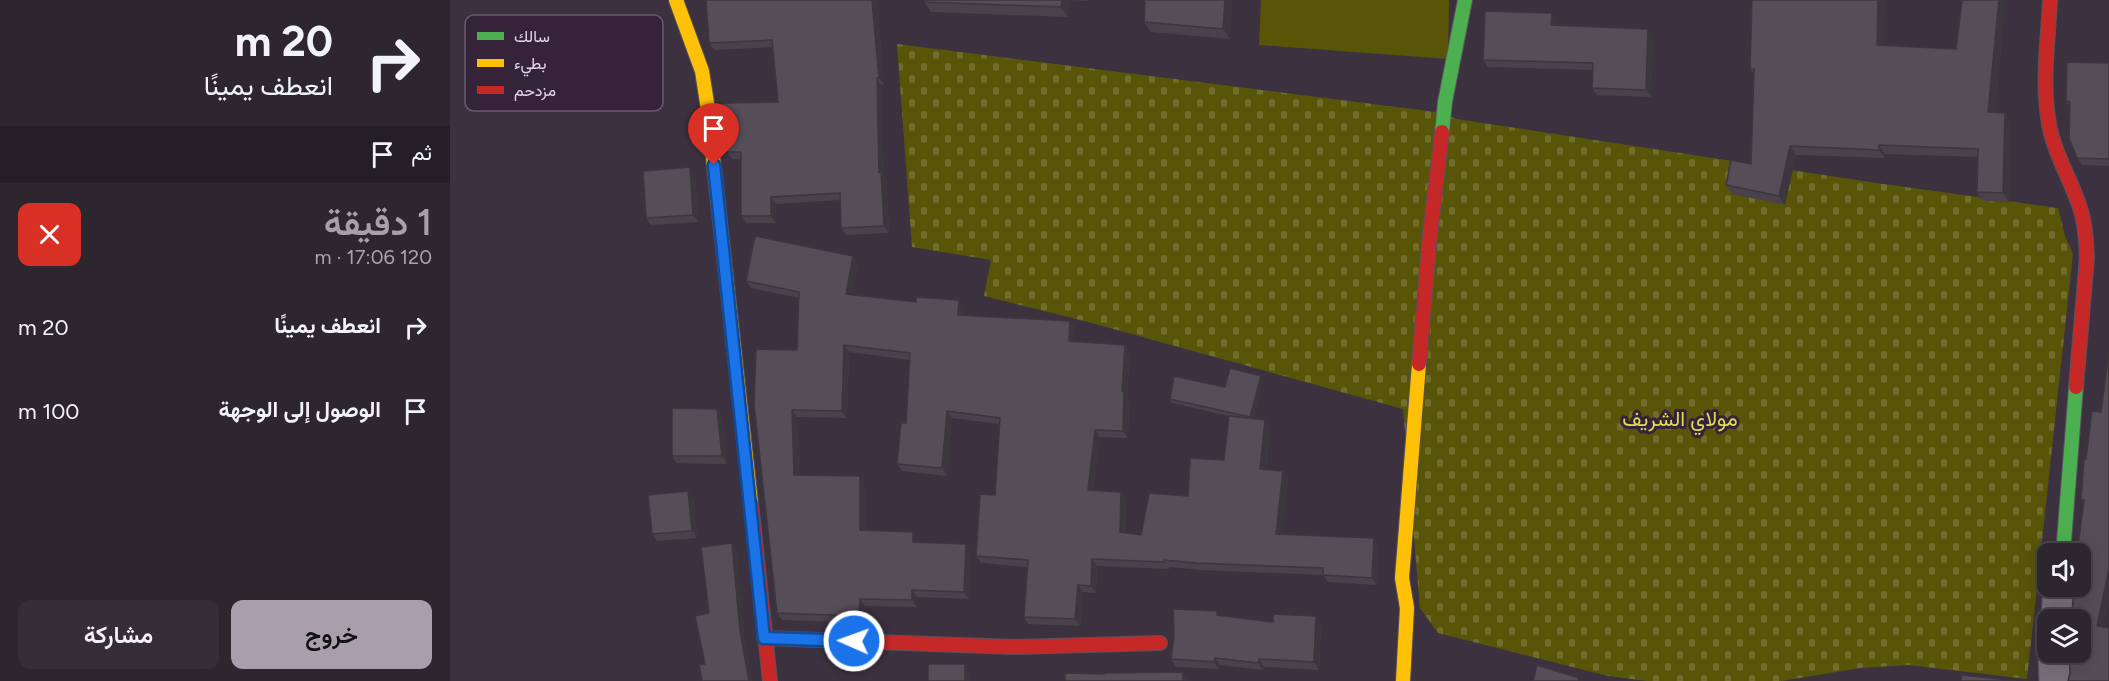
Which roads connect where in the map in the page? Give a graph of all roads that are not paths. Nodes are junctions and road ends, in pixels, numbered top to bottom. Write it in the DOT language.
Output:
graph roads {
  1 [pos="676,0"];
  2 [pos="1465,0"];
  3 [pos="2050,0"];
  4 [pos="2064,543"];
  5 [pos="764,638"];
  6 [pos="1160,644"];
  7 [pos="2055,663"];
  8 [pos="770,681"];
  9 [pos="1403,681"];
  10 [pos="2056,681"];
  1 -- 5 [label="street"];
  2 -- 9 [label="street"];
  3 -- 4 [label="street"];
  5 -- 6 [label="street"];
  5 -- 8 [label="street"];
  7 -- 10 [label="street"];
}
